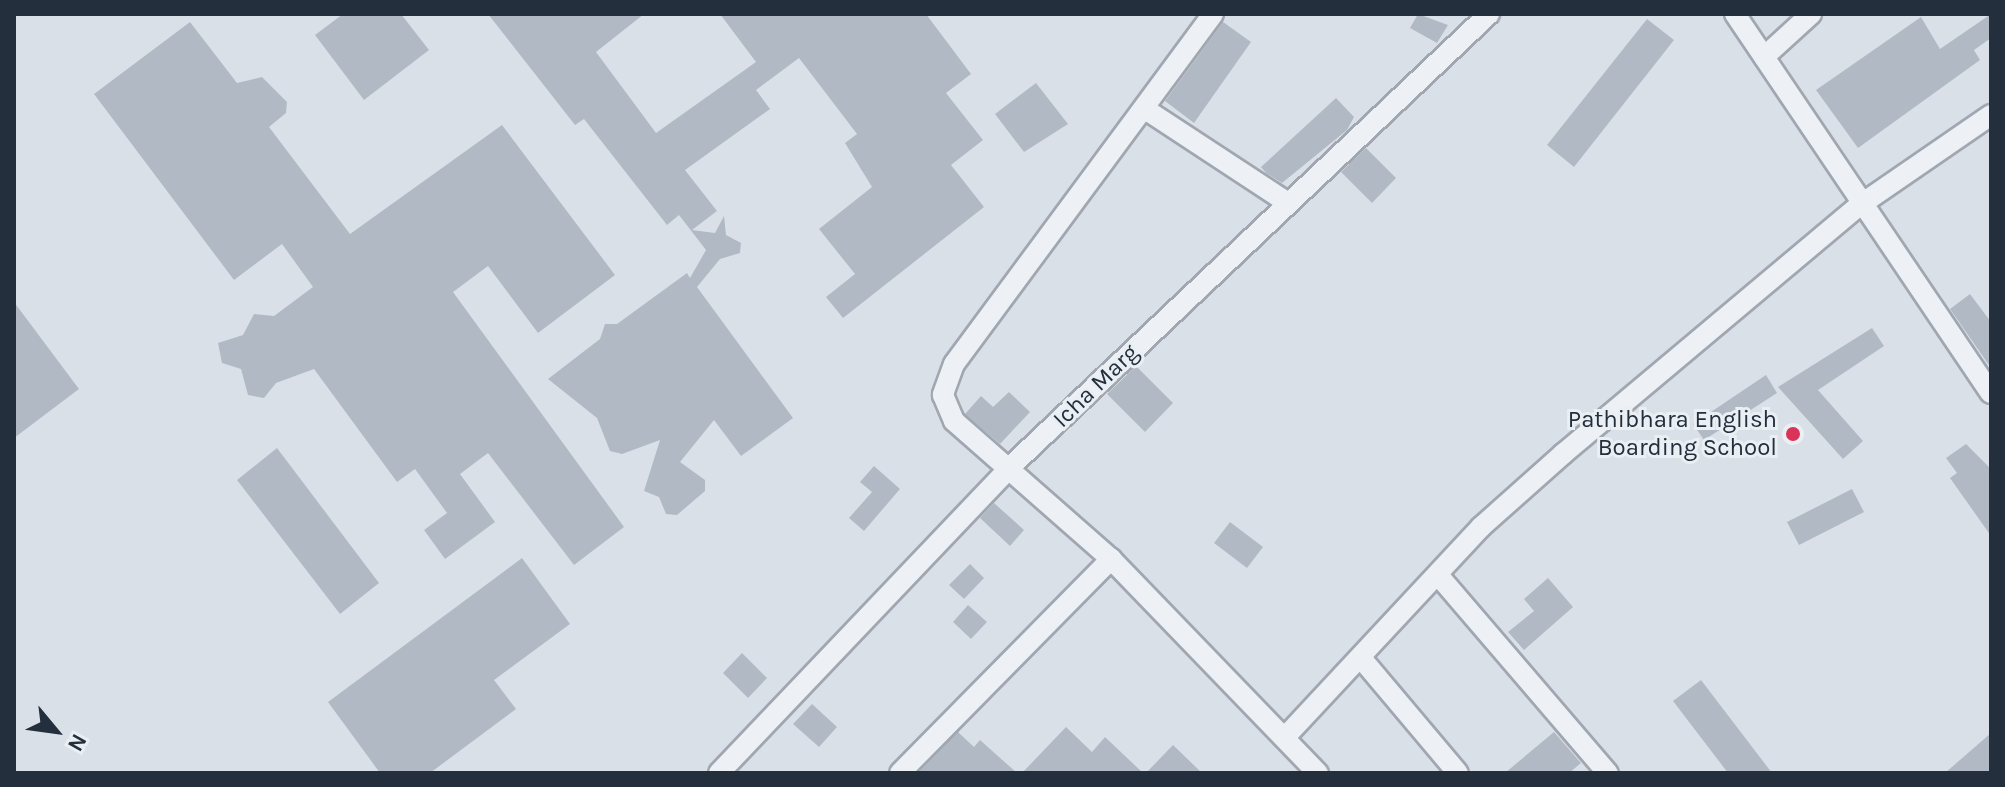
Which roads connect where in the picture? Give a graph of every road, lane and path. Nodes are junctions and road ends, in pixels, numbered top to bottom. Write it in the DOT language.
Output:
graph roads {
  1 [pos="1213,14"];
  2 [pos="1735,14"];
  3 [pos="1811,14"];
  4 [pos="1477,17"];
  5 [pos="1764,57"];
  6 [pos="1145,109"];
  7 [pos="1991,115"];
  8 [pos="1288,203"];
  9 [pos="1860,205"];
  10 [pos="1991,393"];
  11 [pos="1009,468"];
  12 [pos="1111,559"];
  13 [pos="1438,575"];
  14 [pos="1361,658"];
  15 [pos="1288,734"];
  16 [pos="719,773"];
  17 [pos="900,773"];
  18 [pos="1318,773"];
  19 [pos="1458,773"];
  20 [pos="1608,773"];
  1 -- 6 [label="street"];
  2 -- 5 [label="street"];
  3 -- 5 [label="street"];
  4 -- 8 [label="street, Icha Marg"];
  5 -- 9 [label="street"];
  6 -- 8 [label="street"];
  6 -- 11 [label="street"];
  7 -- 9 [label="street"];
  8 -- 11 [label="street, Icha Marg"];
  9 -- 10 [label="street"];
  9 -- 13 [label="street"];
  11 -- 12 [label="street"];
  11 -- 16 [label="street, Icha Marg"];
  12 -- 15 [label="street"];
  12 -- 17 [label="street"];
  13 -- 14 [label="street"];
  13 -- 20 [label="street"];
  14 -- 15 [label="street"];
  14 -- 19 [label="street"];
  15 -- 18 [label="street"];
}
